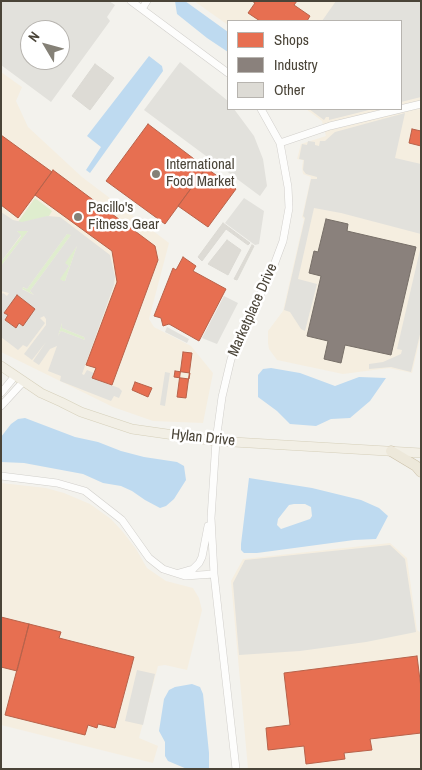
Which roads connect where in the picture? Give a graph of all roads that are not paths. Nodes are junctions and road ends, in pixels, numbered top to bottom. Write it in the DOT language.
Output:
graph roads {
  1 [pos="131,1"];
  2 [pos="147,1"];
  3 [pos="142,9"];
  4 [pos="227,72"];
  5 [pos="421,104"];
  6 [pos="402,109"];
  7 [pos="262,110"];
  8 [pos="396,110"];
  9 [pos="280,143"];
  10 [pos="1,366"];
  11 [pos="15,376"];
  12 [pos="23,382"];
  13 [pos="1,393"];
  14 [pos="1,406"];
  15 [pos="216,441"];
  16 [pos="391,451"];
  17 [pos="421,453"];
  18 [pos="421,472"];
  19 [pos="1,476"];
  20 [pos="211,518"];
  21 [pos="175,574"];
  22 [pos="214,574"];
  23 [pos="236,769"];
  1 -- 3 [label="street"];
  2 -- 3 [label="street"];
  3 -- 4 [label="street"];
  5 -- 6 [label="street"];
  7 -- 9 [label="street, Marketplace Drive"];
  8 -- 9 [label="street"];
  9 -- 15 [label="street, Marketplace Drive"];
  10 -- 11 [label="main road, Hylan Drive"];
  11 -- 12 [label="main road, Hylan Drive"];
  11 -- 13 [label="street"];
  12 -- 14 [label="street"];
  12 -- 15 [label="main road, Hylan Drive"];
  15 -- 16 [label="main road, Hylan Drive"];
  15 -- 20 [label="street, Marketplace Drive"];
  16 -- 17 [label="main road, Hylan Drive"];
  16 -- 18 [label="highway"];
  19 -- 21 [label="street"];
  20 -- 21 [label="street, Marketplace Drive"];
  20 -- 22 [label="street, Marketplace Drive"];
  21 -- 22 [label="street"];
  22 -- 23 [label="street, Marketplace Drive"];
}
